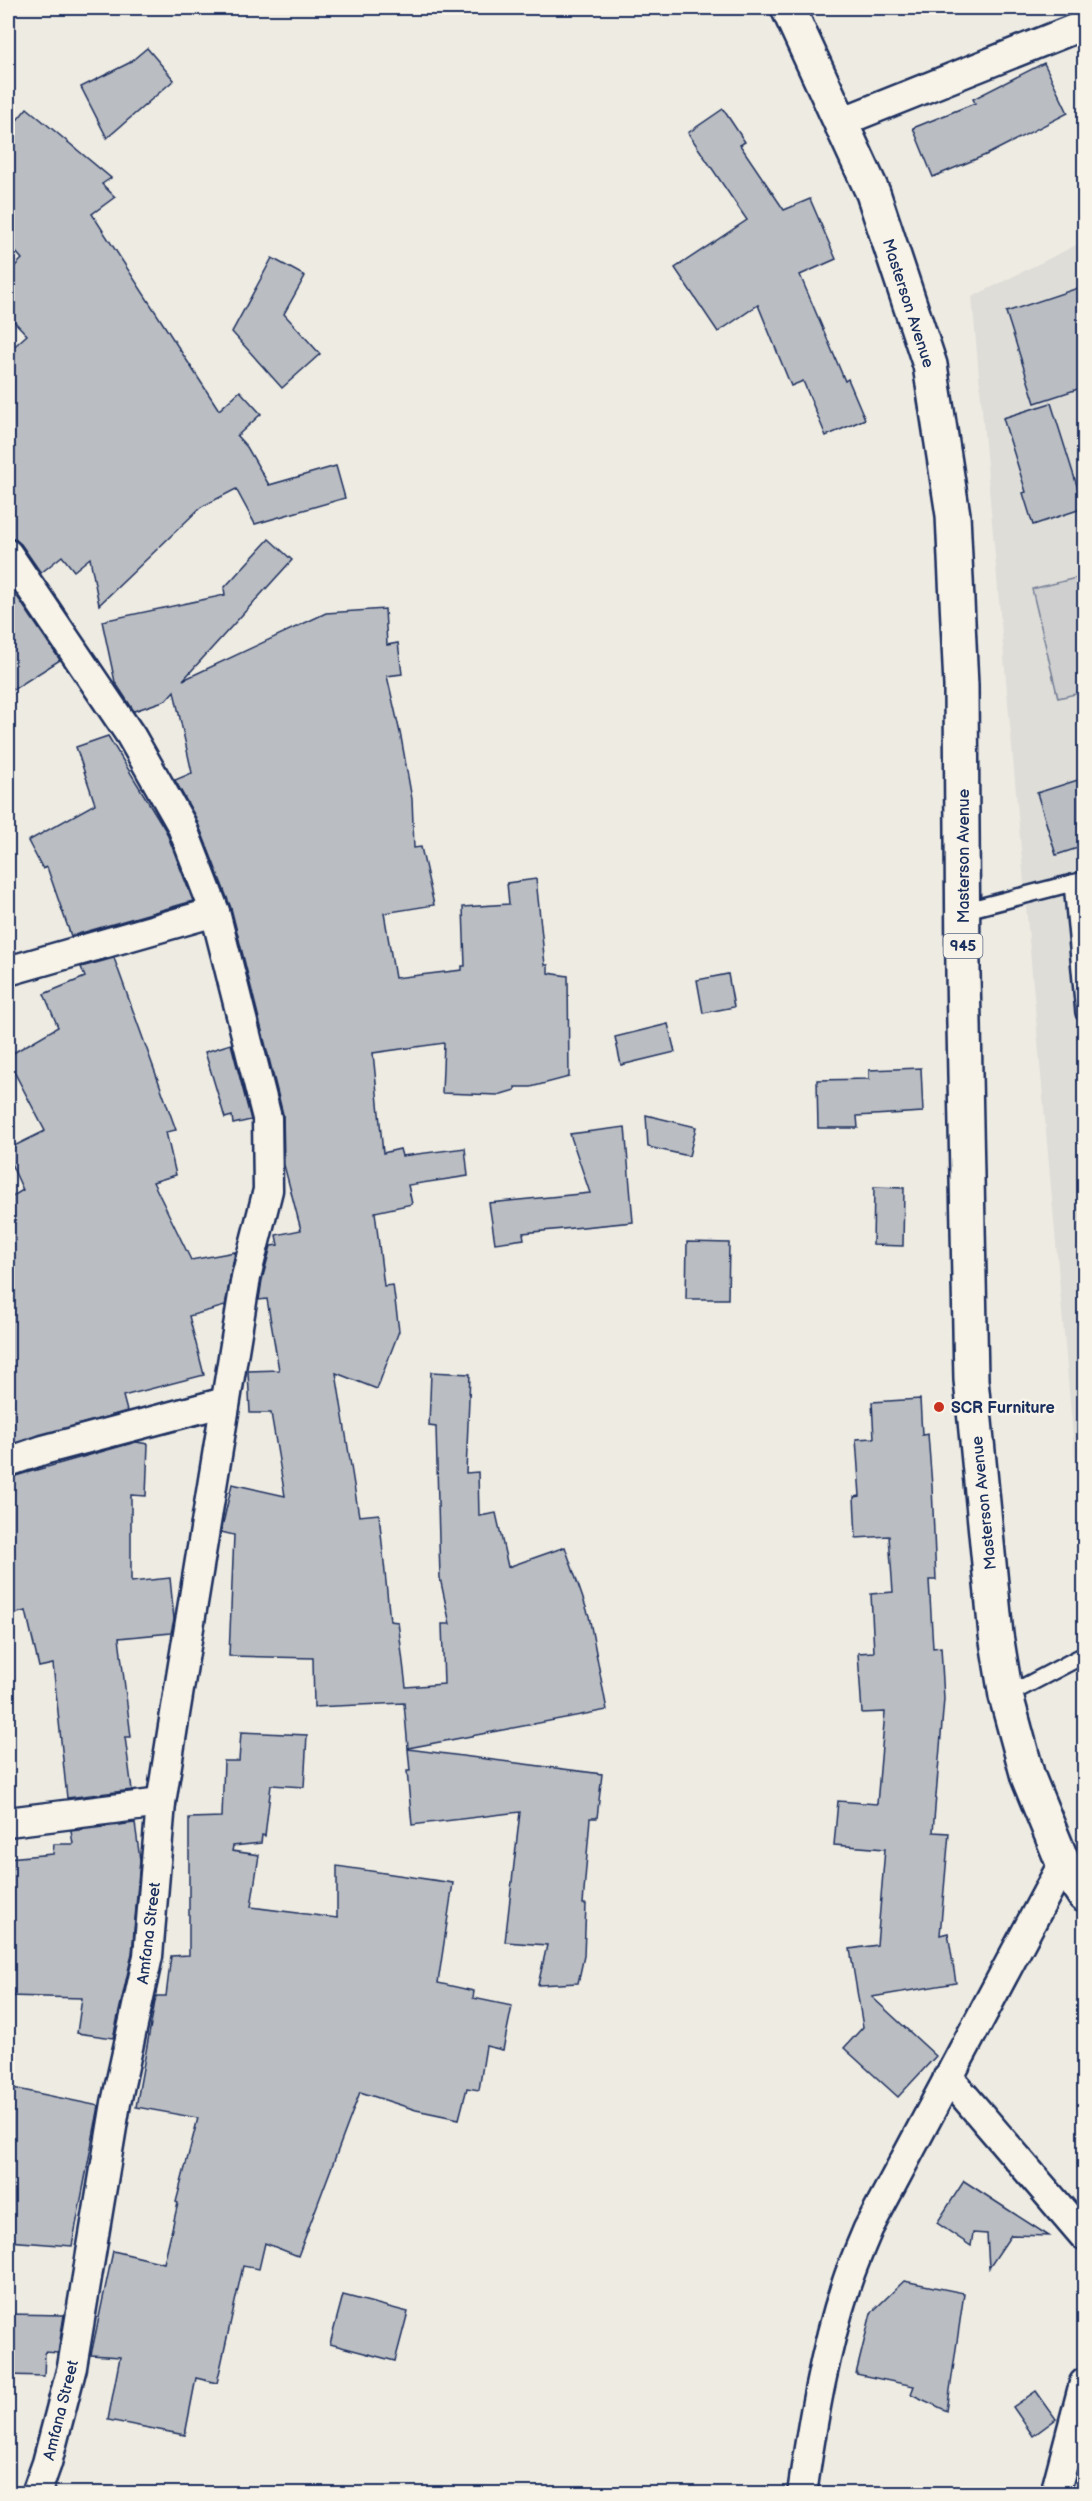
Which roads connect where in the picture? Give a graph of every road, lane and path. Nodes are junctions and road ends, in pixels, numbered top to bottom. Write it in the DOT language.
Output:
graph roads {
  1 [pos="788,8"];
  2 [pos="1084,25"];
  3 [pos="841,122"];
  4 [pos="8,554"];
  5 [pos="1078,881"];
  6 [pos="963,911"];
  7 [pos="215,912"];
  8 [pos="8,971"];
  9 [pos="1084,1013"];
  10 [pos="225,1402"];
  11 [pos="8,1462"];
  12 [pos="1084,1655"];
  13 [pos="1006,1696"];
  14 [pos="161,1803"];
  15 [pos="8,1822"];
  16 [pos="1063,1863"];
  17 [pos="1084,1895"];
  18 [pos="948,2077"];
  19 [pos="1084,2236"];
  20 [pos="1084,2383"];
  21 [pos="36,2493"];
  22 [pos="802,2493"];
  23 [pos="1055,2493"];
  1 -- 3 [label="main road, Masterson Avenue / 945"];
  2 -- 3 [label="street"];
  3 -- 6 [label="main road, Masterson Avenue / 945"];
  4 -- 7 [label="street, Amfana Street"];
  5 -- 6 [label="lane"];
  5 -- 9 [label="lane"];
  6 -- 13 [label="main road, Masterson Avenue / 945"];
  7 -- 8 [label="street"];
  7 -- 10 [label="street, Amfana Street"];
  10 -- 11 [label="street"];
  10 -- 14 [label="street, Amfana Street"];
  12 -- 13 [label="lane"];
  13 -- 16 [label="main road, Masterson Avenue / 945"];
  14 -- 15 [label="street"];
  14 -- 21 [label="street, Amfana Street"];
  16 -- 17 [label="main road, Masterson Avenue / 945"];
  16 -- 18 [label="street"];
  18 -- 19 [label="street"];
  18 -- 22 [label="street"];
  20 -- 23 [label="street"];
}
